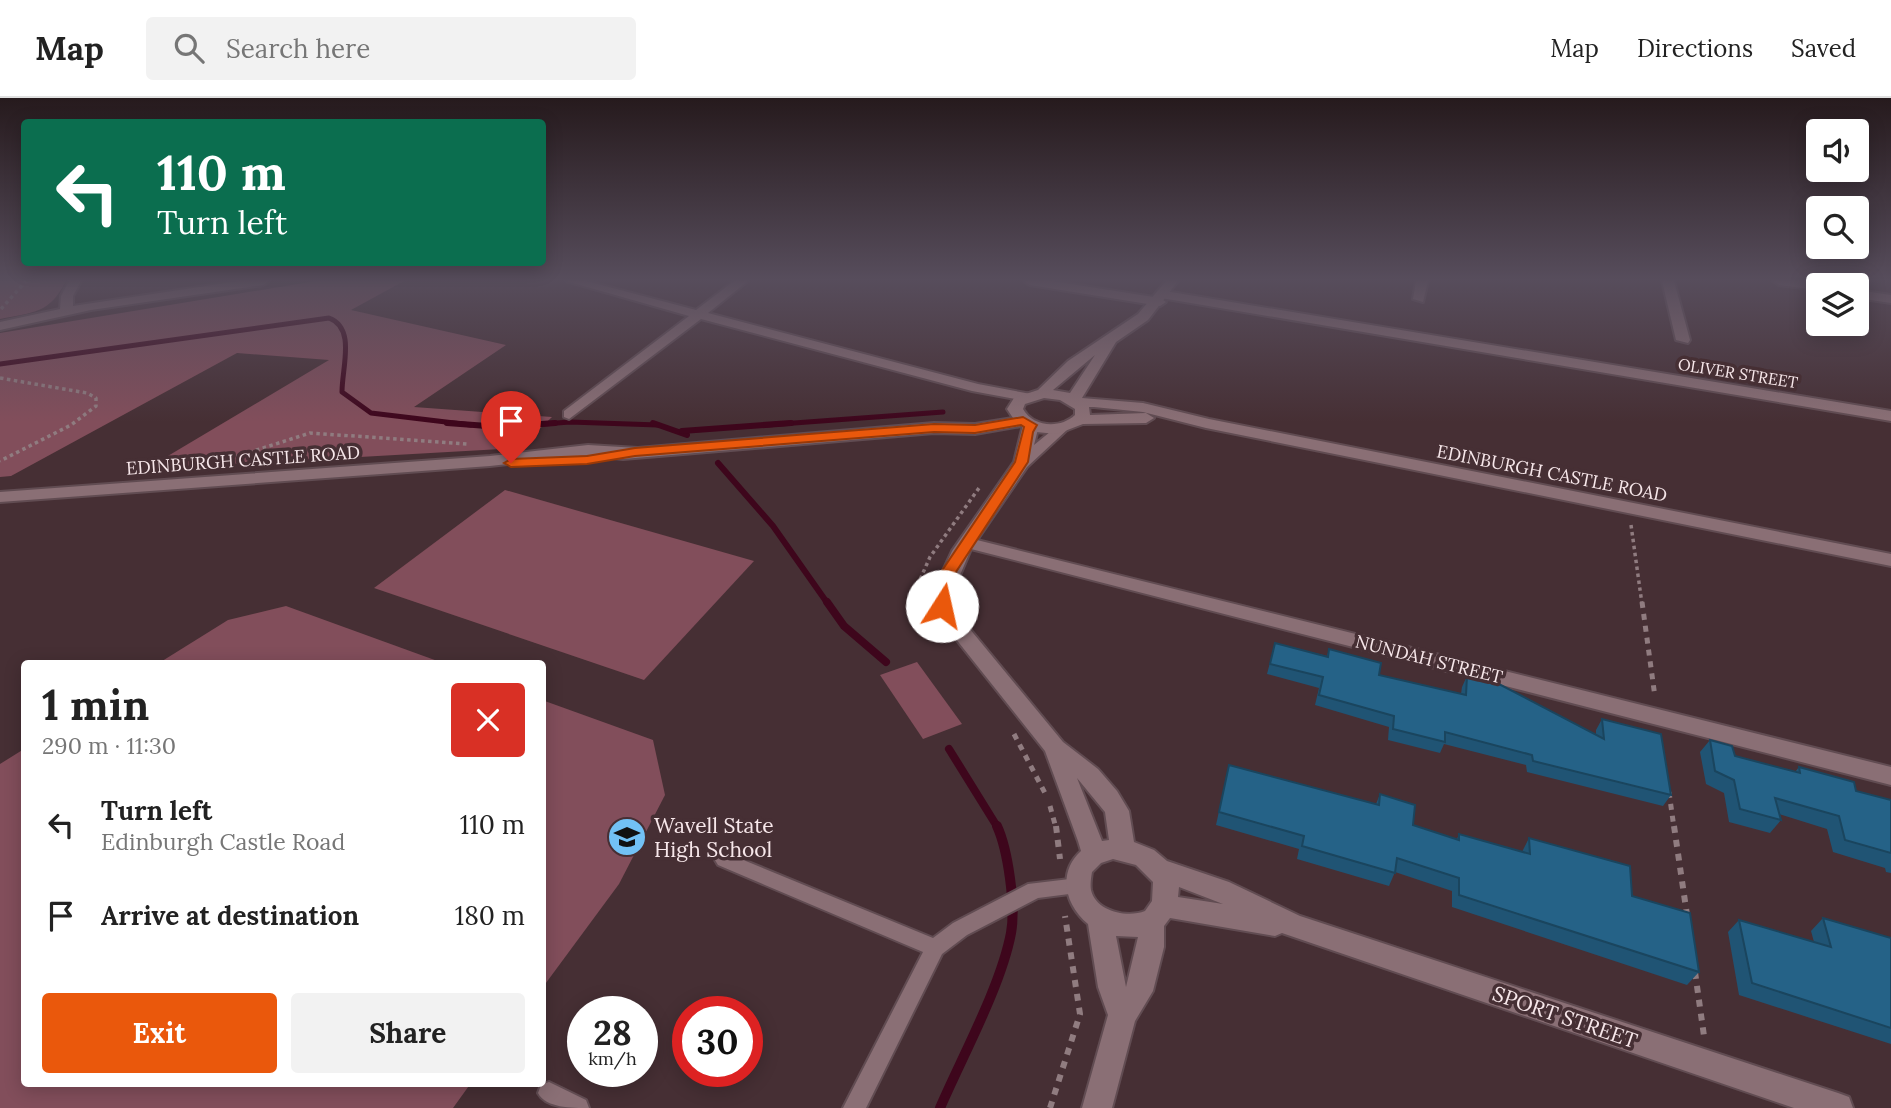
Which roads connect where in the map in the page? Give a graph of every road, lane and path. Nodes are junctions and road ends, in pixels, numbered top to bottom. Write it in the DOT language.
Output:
graph roads {
  1 [pos="680,328"];
  2 [pos="751,328"];
  3 [pos="1127,328"];
  4 [pos="1348,328"];
  5 [pos="1680,328"];
  6 [pos="1683,340"];
  7 [pos="1111,342"];
  8 [pos="0,378"];
  9 [pos="1043,393"];
  10 [pos="1076,401"];
  11 [pos="1022,413"];
  12 [pos="569,414"];
  13 [pos="1891,416"];
  14 [pos="1080,420"];
  15 [pos="1206,423"];
  16 [pos="934,428"];
  17 [pos="1061,428"];
  18 [pos="473,444"];
  19 [pos="0,461"];
  20 [pos="1022,462"];
  21 [pos="212,465"];
  22 [pos="985,480"];
  23 [pos="0,497"];
  24 [pos="1631,523"];
  25 [pos="967,543"];
  26 [pos="1891,561"];
  27 [pos="933,629"];
  28 [pos="1658,717"];
  29 [pos="1008,722"];
  30 [pos="1055,748"];
  31 [pos="1891,776"];
  32 [pos="1668,784"];
  33 [pos="1123,849"];
  34 [pos="1094,855"];
  35 [pos="724,860"];
  36 [pos="1161,870"];
  37 [pos="1069,887"];
  38 [pos="1158,913"];
  39 [pos="1100,918"];
  40 [pos="1687,918"];
  41 [pos="1293,926"];
  42 [pos="935,948"];
  43 [pos="1693,958"];
  44 [pos="1122,1015"];
  45 [pos="1708,1065"];
  46 [pos="549,1093"];
  47 [pos="578,1108"];
  48 [pos="854,1108"];
  49 [pos="1050,1108"];
  50 [pos="1097,1108"];
  51 [pos="1838,1108"];
  1 -- 12 [label="street"];
  2 -- 11 [label="street"];
  3 -- 7 [label="street"];
  4 -- 13 [label="street, OLIVER STREET"];
  5 -- 6 [label="street"];
  7 -- 9 [label="street"];
  7 -- 10 [label="street"];
  8 -- 19 [label="path"];
  9 -- 10 [label="street, EDINBURGH CASTLE ROAD"];
  9 -- 11 [label="street"];
  10 -- 14 [label="street"];
  10 -- 15 [label="street, EDINBURGH CASTLE ROAD"];
  11 -- 16 [label="street, EDINBURGH CASTLE ROAD"];
  11 -- 17 [label="street"];
  11 -- 20 [label="street"];
  14 -- 15 [label="street, EDINBURGH CASTLE ROAD"];
  14 -- 17 [label="street"];
  15 -- 26 [label="street, EDINBURGH CASTLE ROAD"];
  16 -- 23 [label="street, EDINBURGH CASTLE ROAD"];
  17 -- 20 [label="street"];
  18 -- 21 [label="path"];
  20 -- 25 [label="street"];
  22 -- 27 [label="path"];
  24 -- 28 [label="path"];
  25 -- 28 [label="street, NUNDAH STREET"];
  25 -- 30 [label="street"];
  28 -- 31 [label="street, NUNDAH STREET"];
  29 -- 37 [label="path"];
  30 -- 33 [label="street"];
  30 -- 34 [label="street"];
  32 -- 40 [label="path"];
  33 -- 34 [label="street"];
  33 -- 36 [label="street"];
  34 -- 37 [label="street"];
  35 -- 42 [label="lane"];
  36 -- 38 [label="street"];
  36 -- 41 [label="street, SPORT STREET"];
  37 -- 39 [label="street"];
  37 -- 42 [label="lane"];
  37 -- 49 [label="path"];
  38 -- 39 [label="street"];
  38 -- 41 [label="street, SPORT STREET"];
  38 -- 44 [label="street"];
  39 -- 44 [label="street"];
  41 -- 45 [label="street, SPORT STREET"];
  42 -- 48 [label="lane"];
  43 -- 45 [label="path"];
  44 -- 50 [label="street"];
  45 -- 51 [label="street, SPORT STREET"];
  46 -- 47 [label="lane"];
}
